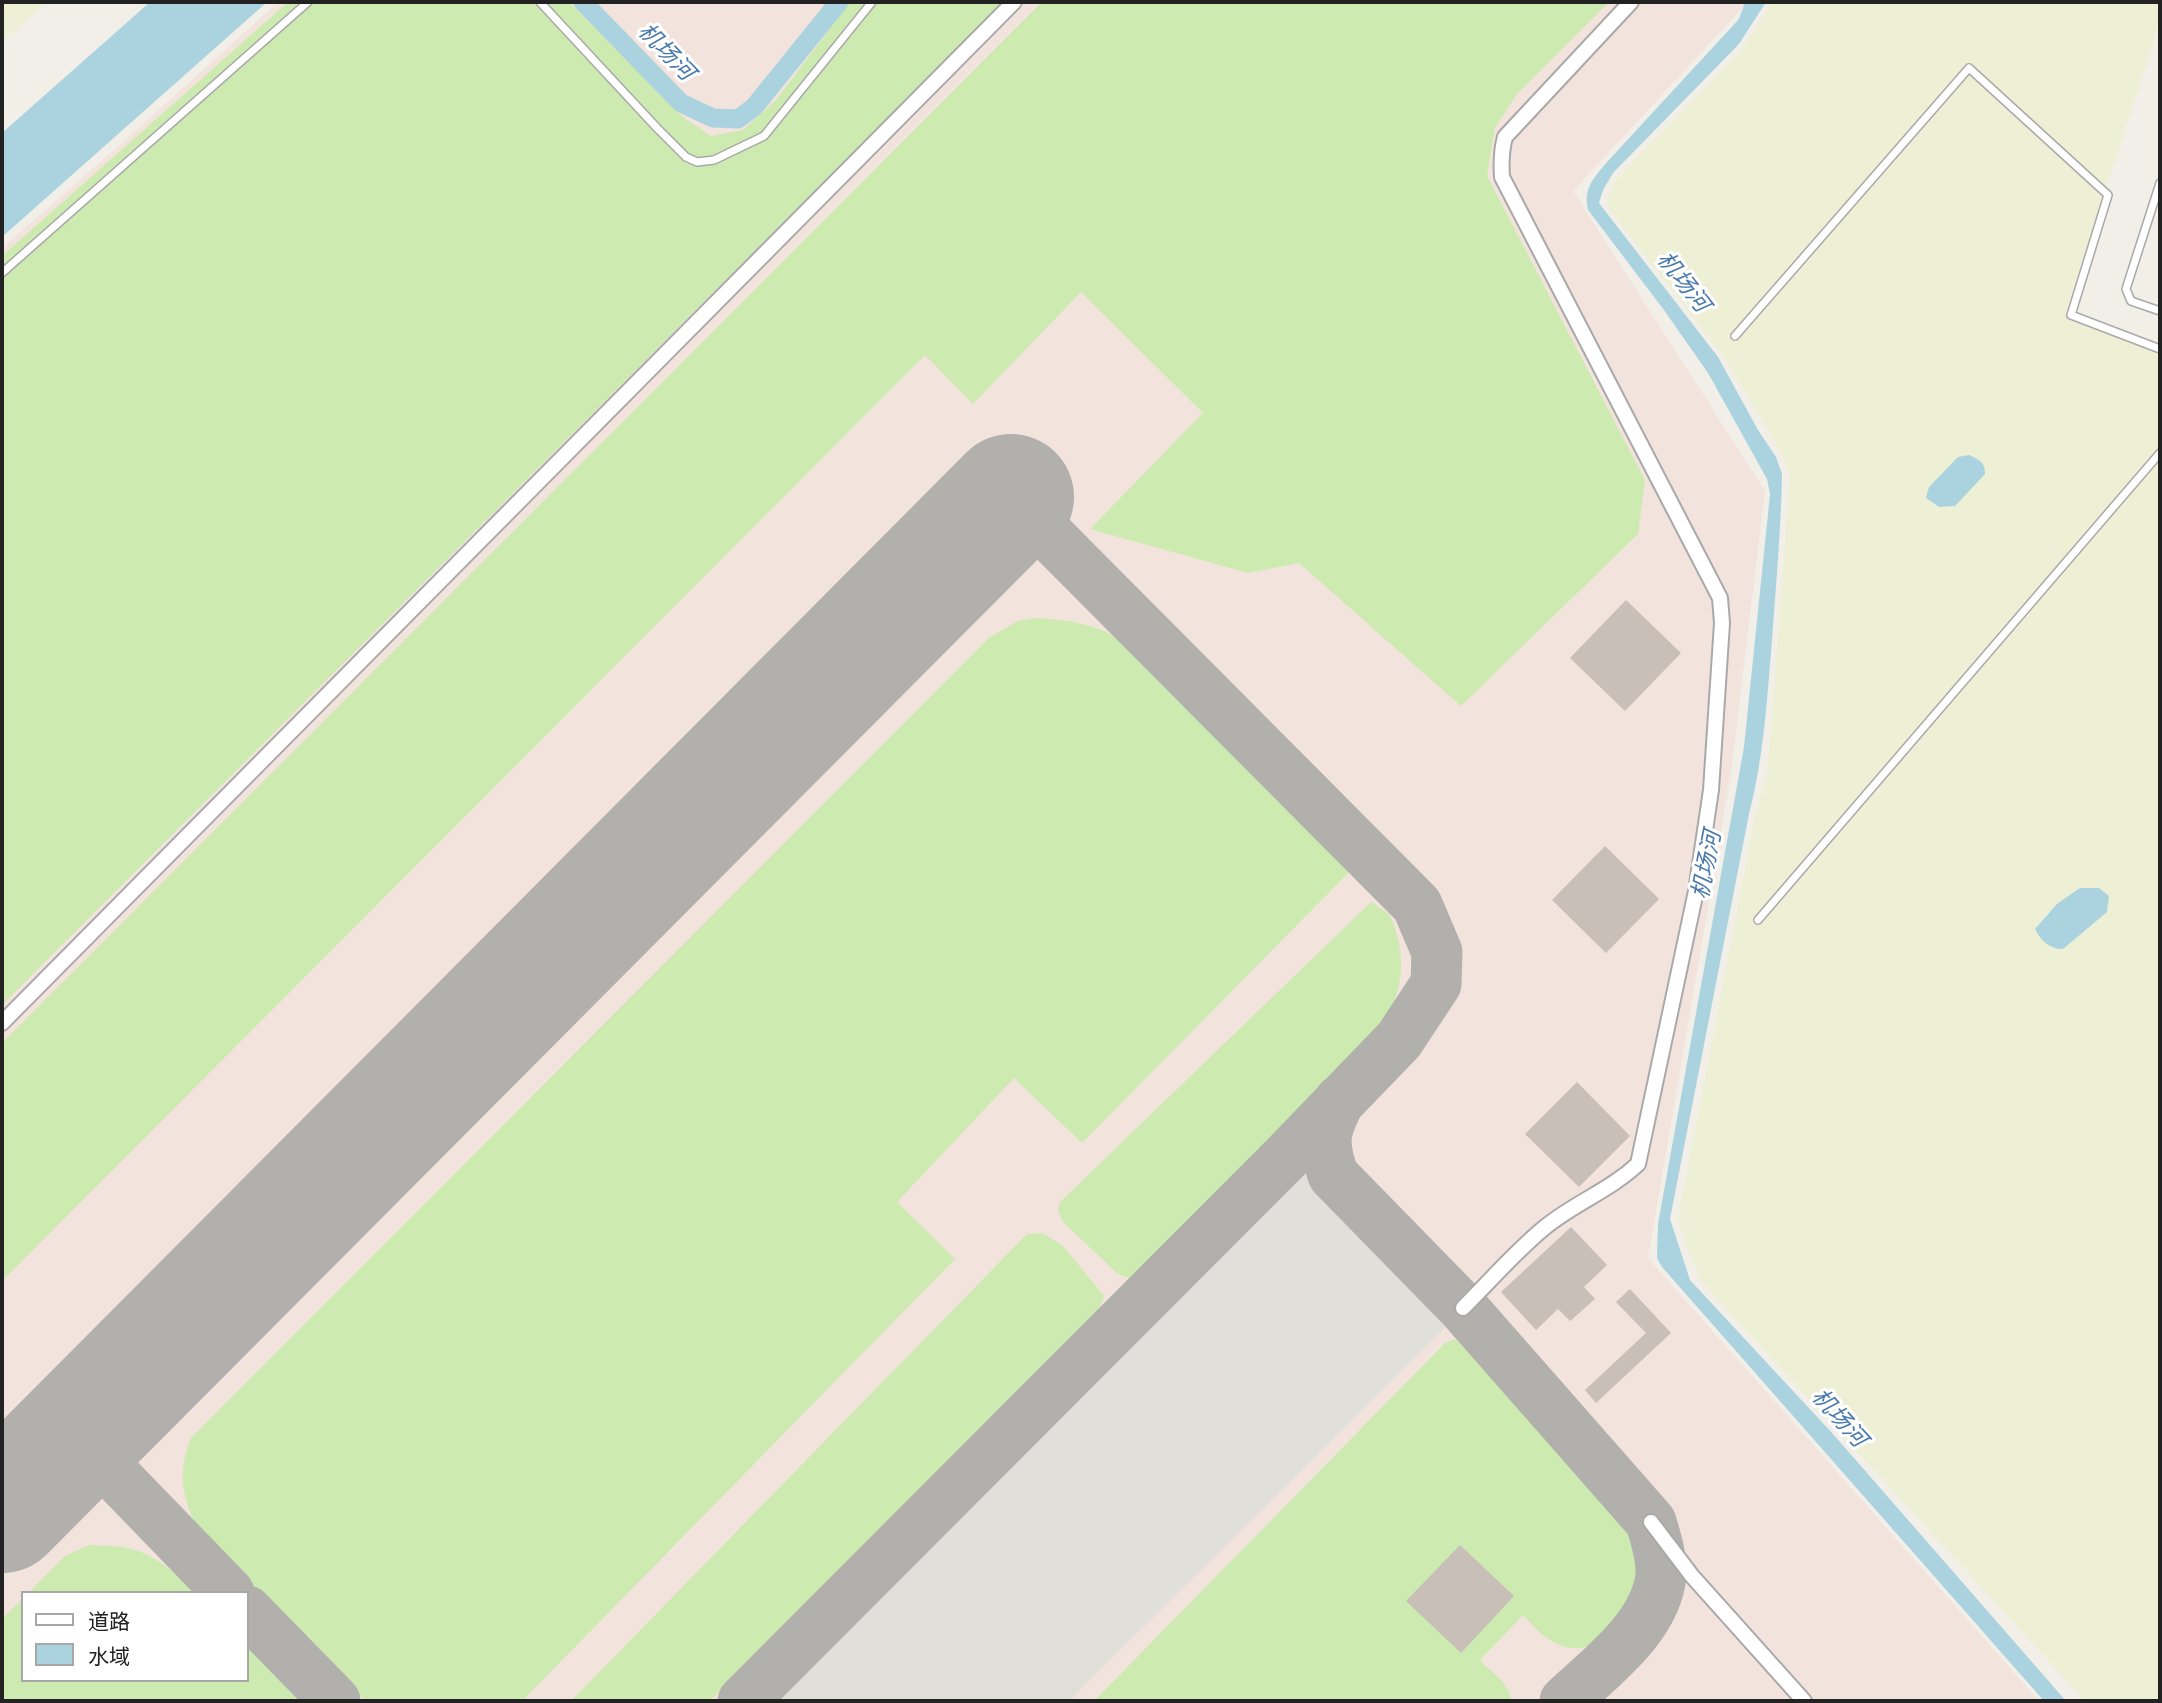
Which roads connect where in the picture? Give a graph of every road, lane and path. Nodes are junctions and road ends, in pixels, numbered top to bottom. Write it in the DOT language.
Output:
graph roads {
  1 [pos="308,2"];
  2 [pos="541,2"];
  3 [pos="872,2"];
  4 [pos="1014,2"];
  5 [pos="1631,2"];
  6 [pos="2160,183"];
  7 [pos="2,273"];
  8 [pos="2160,311"];
  9 [pos="1735,336"];
  10 [pos="2160,349"];
  11 [pos="2160,453"];
  12 [pos="1758,920"];
  13 [pos="2,1023"];
  14 [pos="1463,1308"];
  15 [pos="1651,1522"];
  16 [pos="1804,1701"];
  1 -- 7 [label="lane"];
  2 -- 3 [label="lane"];
  4 -- 13 [label="street"];
  5 -- 14 [label="street"];
  6 -- 8 [label="lane"];
  9 -- 10 [label="lane"];
  11 -- 12 [label="lane"];
  15 -- 16 [label="street"];
}
